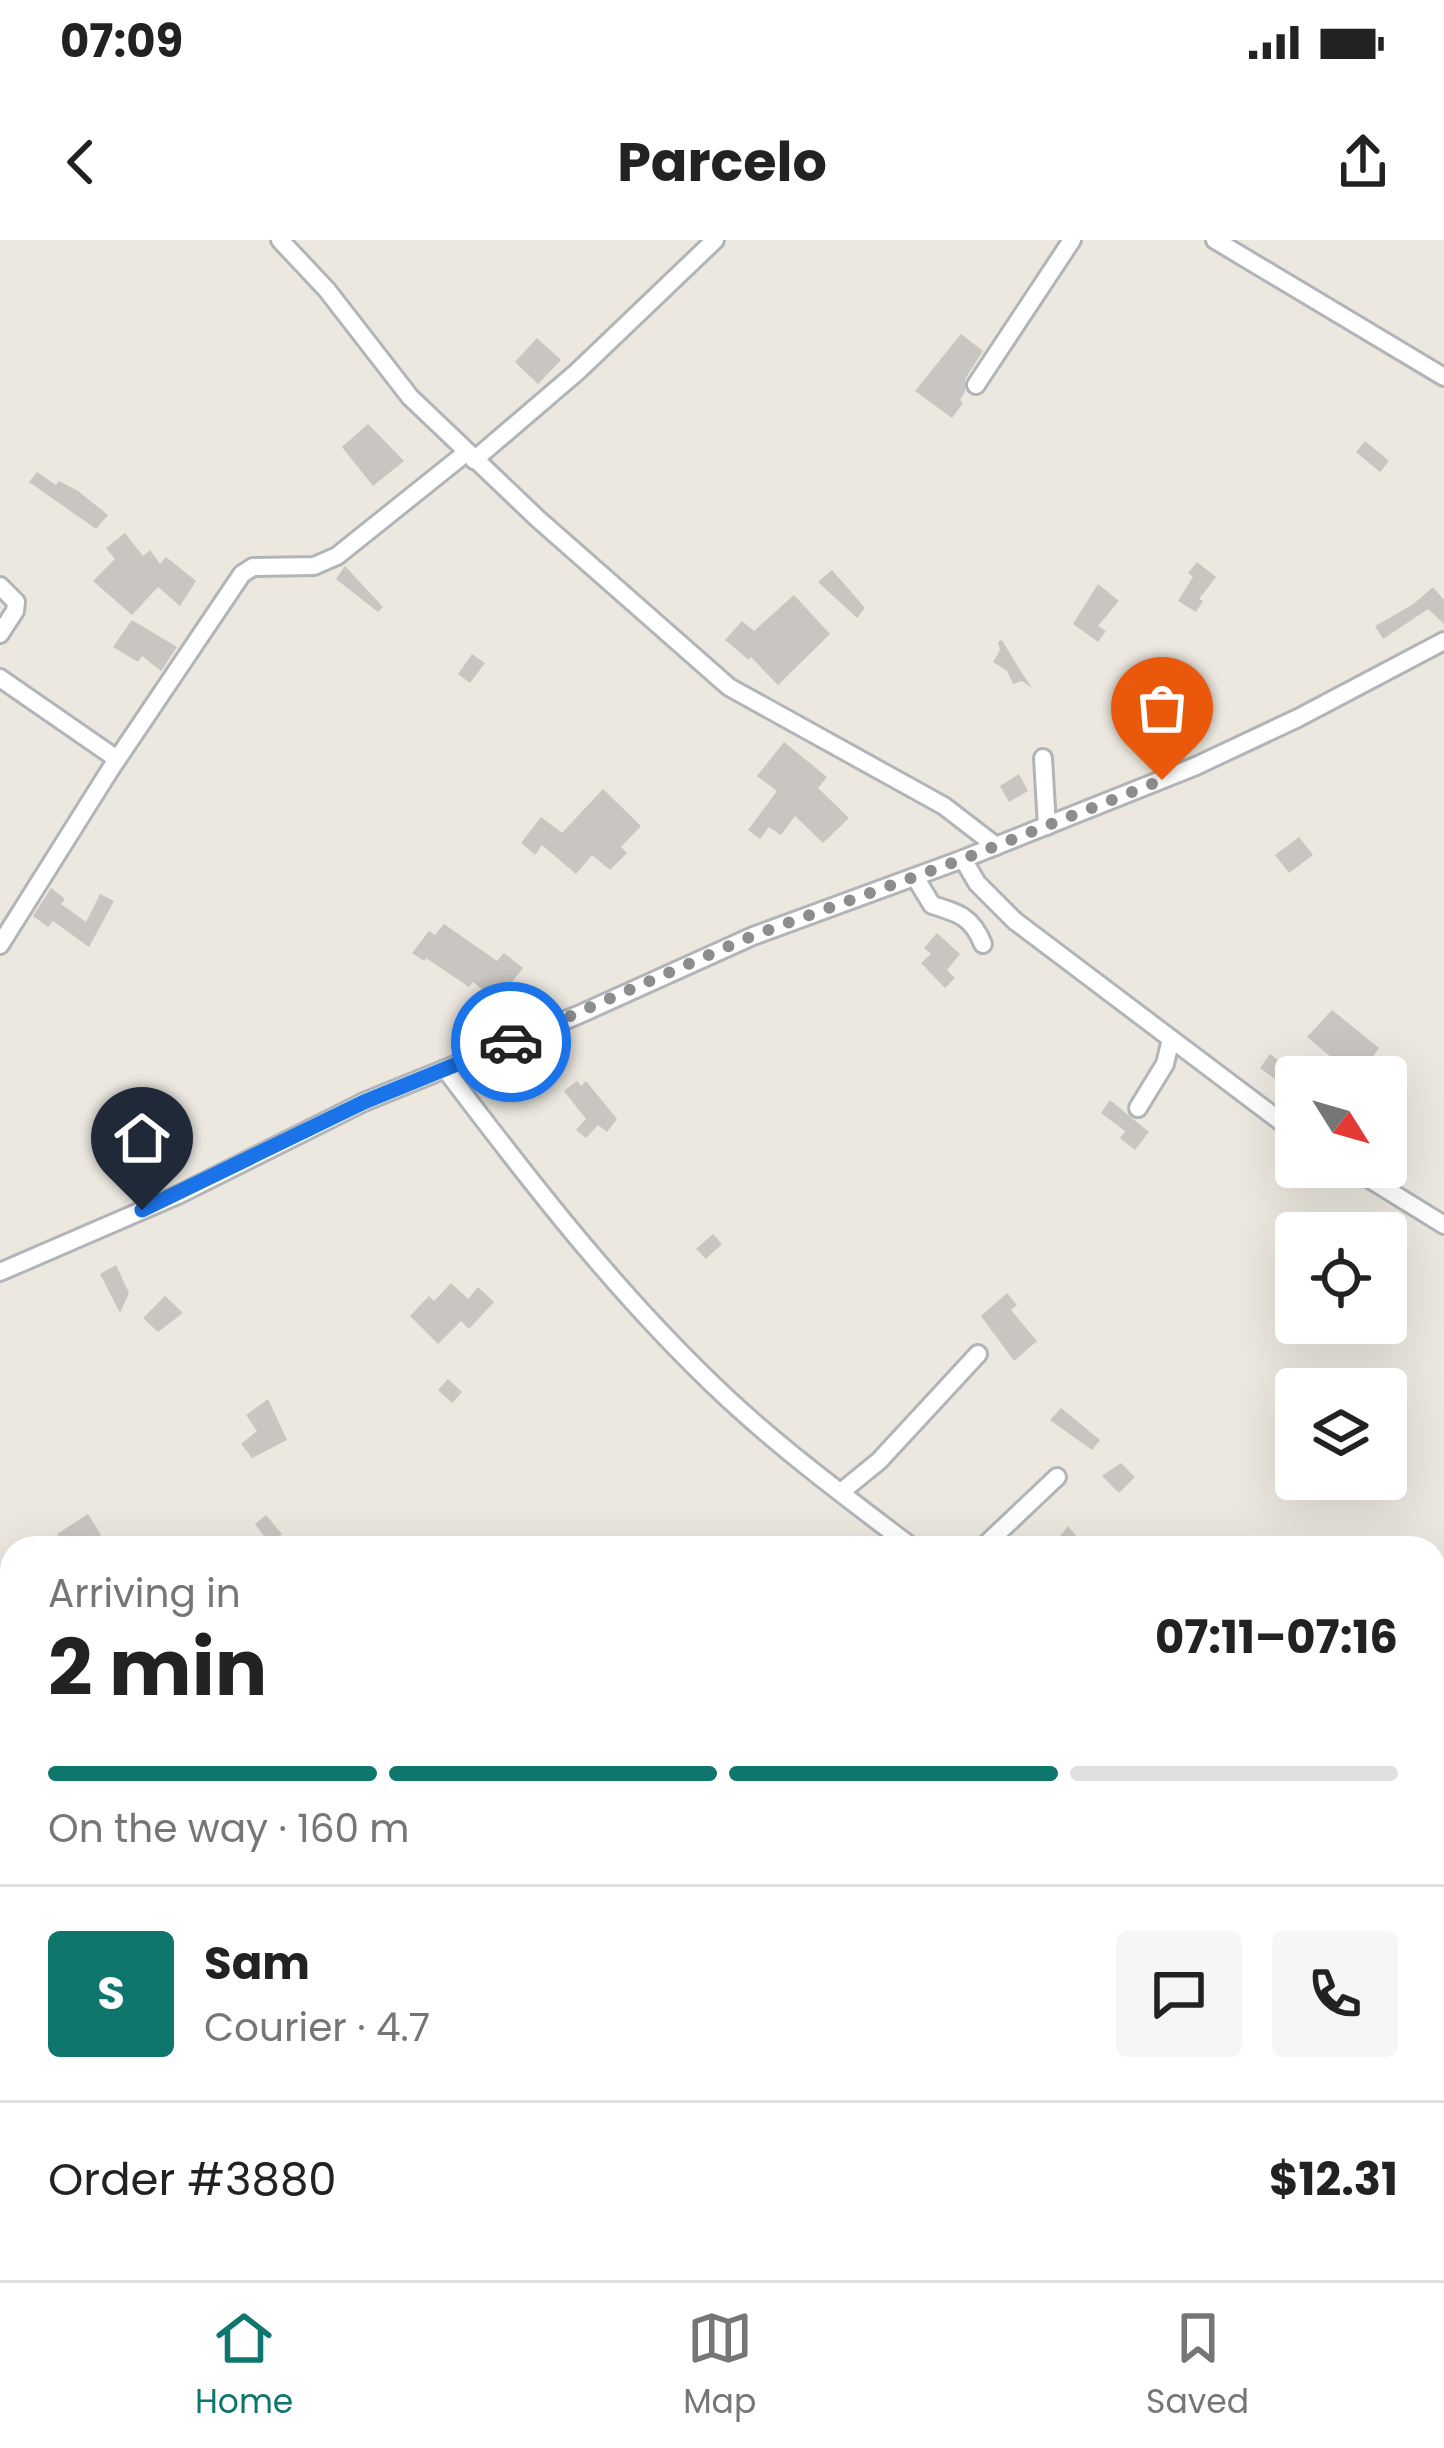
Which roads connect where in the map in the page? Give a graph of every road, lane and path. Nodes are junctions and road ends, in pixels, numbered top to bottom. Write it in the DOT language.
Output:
graph roads {
  1 [pos="280,240"];
  2 [pos="716,240"];
  3 [pos="1072,240"];
  4 [pos="1216,240"];
  5 [pos="1444,377"];
  6 [pos="976,385"];
  7 [pos="471,456"];
  8 [pos="0,586"];
  9 [pos="0,634"];
  10 [pos="1444,641"];
  11 [pos="0,678"];
  12 [pos="1043,758"];
  13 [pos="117,759"];
  14 [pos="1047,826"];
  15 [pos="996,846"];
  16 [pos="963,859"];
  17 [pos="915,877"];
  18 [pos="983,944"];
  19 [pos="0,945"];
  20 [pos="1171,1039"];
  21 [pos="445,1069"];
  22 [pos="1138,1108"];
  23 [pos="1275,1117"];
  24 [pos="1384,1188"];
  25 [pos="1444,1225"];
  26 [pos="0,1272"];
  27 [pos="978,1354"];
  28 [pos="1057,1477"];
  29 [pos="841,1492"];
  30 [pos="898,1536"];
  31 [pos="995,1536"];
  1 -- 7 [label="street"];
  2 -- 7 [label="street"];
  3 -- 6 [label="street"];
  4 -- 5 [label="street"];
  7 -- 13 [label="street"];
  7 -- 15 [label="street"];
  8 -- 9 [label="street"];
  10 -- 14 [label="street"];
  11 -- 13 [label="street"];
  12 -- 14 [label="street"];
  13 -- 19 [label="street"];
  14 -- 15 [label="street"];
  15 -- 16 [label="street"];
  16 -- 17 [label="street"];
  16 -- 20 [label="street"];
  17 -- 18 [label="street"];
  17 -- 21 [label="street"];
  20 -- 22 [label="street"];
  20 -- 23 [label="street"];
  21 -- 26 [label="street"];
  21 -- 29 [label="street"];
  24 -- 25 [label="street"];
  27 -- 29 [label="street"];
  28 -- 31 [label="street"];
  29 -- 30 [label="street"];
}
